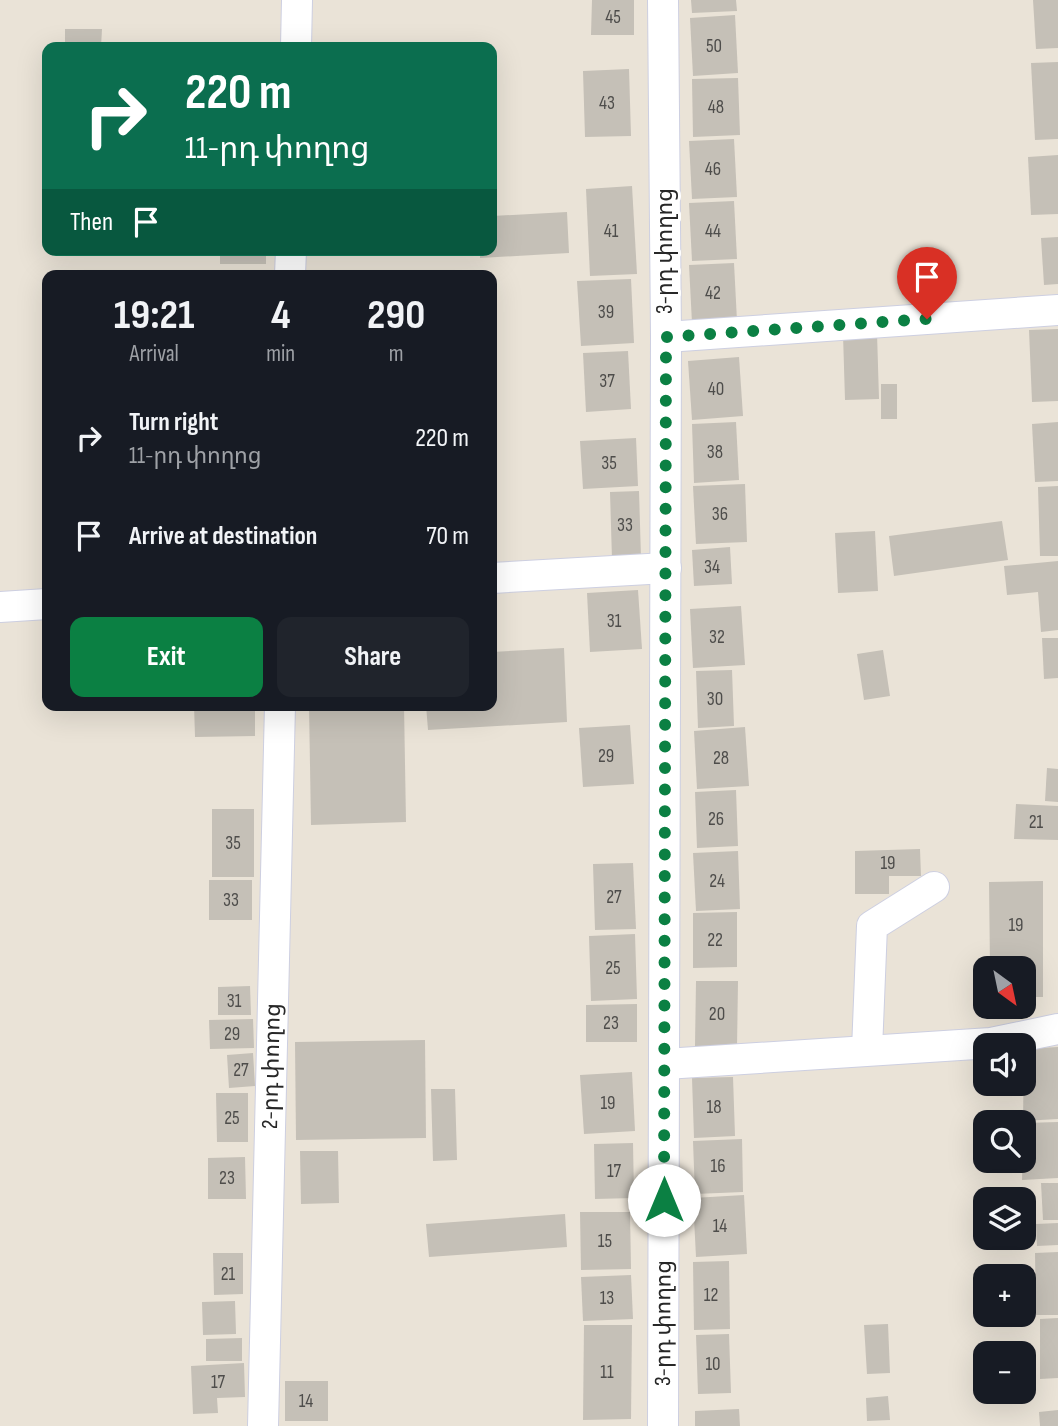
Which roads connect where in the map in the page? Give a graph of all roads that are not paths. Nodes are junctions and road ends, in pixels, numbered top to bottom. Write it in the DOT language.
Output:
graph roads {
  1 [pos="297,0"];
  2 [pos="663,0"];
  3 [pos="296,42"];
  4 [pos="1058,310"];
  5 [pos="666,337"];
  6 [pos="666,568"];
  7 [pos="497,578"];
  8 [pos="42,604"];
  9 [pos="0,607"];
  10 [pos="280,711"];
  11 [pos="934,887"];
  12 [pos="1058,1028"];
  13 [pos="867,1050"];
  14 [pos="665,1064"];
  15 [pos="263,1426"];
  16 [pos="663,1426"];
  1 -- 3 [label="street"];
  2 -- 5 [label="street, 3-րդ փողոց"];
  4 -- 5 [label="street"];
  5 -- 6 [label="street, 3-րդ փողոց"];
  6 -- 7 [label="street"];
  6 -- 14 [label="street, 3-րդ փողոց"];
  8 -- 9 [label="street"];
  10 -- 15 [label="street, 2-րդ փողոց"];
  11 -- 13 [label="street"];
  12 -- 13 [label="street"];
  13 -- 14 [label="street"];
  14 -- 16 [label="street, 3-րդ փողոց"];
}
